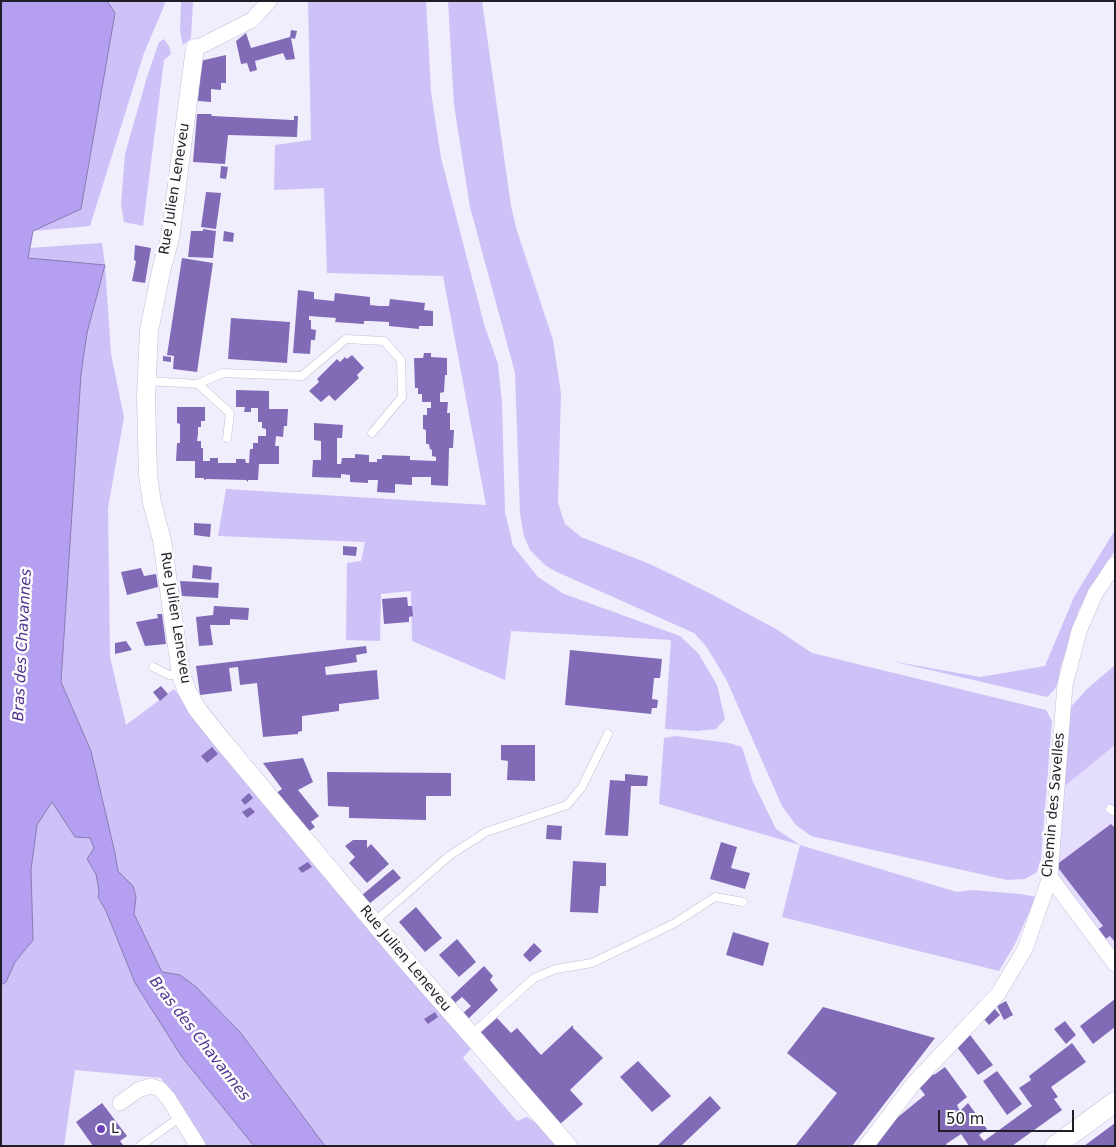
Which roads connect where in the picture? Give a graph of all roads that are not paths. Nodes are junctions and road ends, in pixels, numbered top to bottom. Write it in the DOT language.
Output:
graph roads {
  1 [pos="269,1"];
  2 [pos="199,46"];
  3 [pos="147,381"];
  4 [pos="198,384"];
  5 [pos="372,433"];
  6 [pos="227,438"];
  7 [pos="1115,564"];
  8 [pos="153,667"];
  9 [pos="181,675"];
  10 [pos="608,734"];
  11 [pos="1050,877"];
  12 [pos="744,902"];
  13 [pos="374,922"];
  14 [pos="1115,964"];
  15 [pos="471,1035"];
  16 [pos="1115,1102"];
  17 [pos="120,1103"];
  18 [pos="180,1117"];
  19 [pos="140,1146"];
  20 [pos="198,1146"];
  21 [pos="568,1146"];
  22 [pos="866,1146"];
  23 [pos="1055,1146"];
  1 -- 2 [label="street, Rue Julien Leneveu"];
  2 -- 3 [label="street, Rue Julien Leneveu"];
  3 -- 4 [label="lane"];
  3 -- 9 [label="street, Rue Julien Leneveu"];
  4 -- 5 [label="lane"];
  4 -- 6 [label="lane"];
  7 -- 11 [label="street, Chemin des Savelles"];
  8 -- 9 [label="lane"];
  9 -- 13 [label="street, Rue Julien Leneveu"];
  10 -- 13 [label="lane"];
  11 -- 14 [label="street"];
  11 -- 22 [label="street, Chemin des Savelles"];
  12 -- 15 [label="lane"];
  13 -- 15 [label="street, Rue Julien Leneveu"];
  15 -- 21 [label="street, Rue Julien Leneveu"];
  16 -- 23 [label="main road"];
  17 -- 18 [label="street"];
  18 -- 19 [label="lane"];
  18 -- 20 [label="street"];
}
